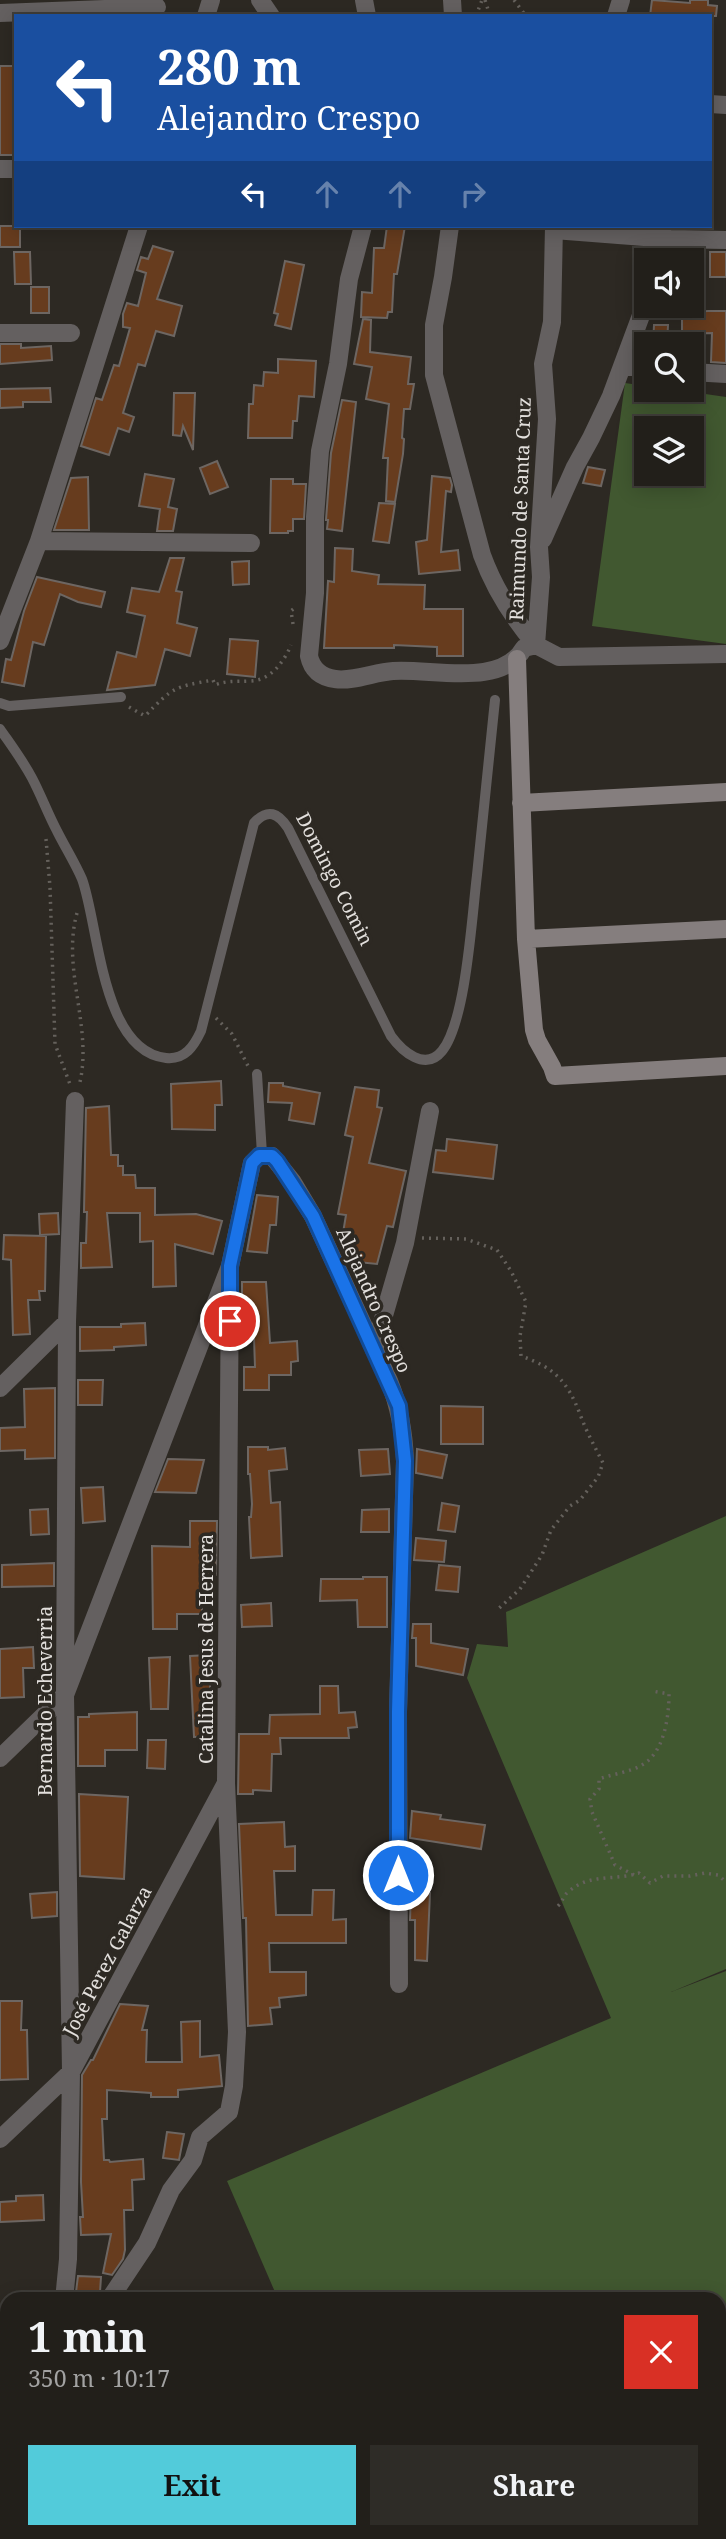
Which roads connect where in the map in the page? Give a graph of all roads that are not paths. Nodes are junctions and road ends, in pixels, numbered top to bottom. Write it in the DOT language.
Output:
graph roads {
  1 [pos="157,7"];
  2 [pos="0,13"];
  3 [pos="138,228"];
  4 [pos="362,228"];
  5 [pos="450,228"];
  6 [pos="554,228"];
  7 [pos="670,239"];
  8 [pos="726,240"];
  9 [pos="666,248"];
  10 [pos="640,318"];
  11 [pos="0,333"];
  12 [pos="71,333"];
  13 [pos="623,366"];
  14 [pos="634,367"];
  15 [pos="704,373"];
  16 [pos="726,374"];
  17 [pos="39,541"];
  18 [pos="251,543"];
  19 [pos="539,547"];
  20 [pos="0,641"];
  21 [pos="536,645"];
  22 [pos="726,654"];
  23 [pos="517,659"];
  24 [pos="121,697"];
  25 [pos="495,700"];
  26 [pos="0,703"];
  27 [pos="0,729"];
  28 [pos="726,792"];
  29 [pos="522,803"];
  30 [pos="726,929"];
  31 [pos="526,939"];
  32 [pos="726,1066"];
  33 [pos="257,1074"];
  34 [pos="75,1101"];
  35 [pos="430,1111"];
  36 [pos="262,1154"];
  37 [pos="230,1266"];
  38 [pos="67,1322"];
  39 [pos="373,1350"];
  40 [pos="0,1388"];
  41 [pos="65,1695"];
  42 [pos="0,1758"];
  43 [pos="226,1783"];
  44 [pos="399,1984"];
  45 [pos="71,2072"];
  46 [pos="0,2139"];
  47 [pos="65,2292"];
  48 [pos="114,2292"];
  1 -- 2 [label="street"];
  3 -- 17 [label="street"];
  4 -- 23 [label="street"];
  5 -- 21 [label="street, Raimundo de Santa Cruz"];
  6 -- 7 [label="street"];
  6 -- 19 [label="street, Raimundo de Santa Cruz"];
  7 -- 8 [label="street"];
  7 -- 9 [label="street"];
  10 -- 13 [label="street"];
  11 -- 12 [label="street"];
  13 -- 14 [label="street"];
  13 -- 19 [label="street"];
  15 -- 16 [label="street"];
  17 -- 18 [label="street"];
  17 -- 20 [label="street"];
  19 -- 21 [label="street, Raimundo de Santa Cruz"];
  21 -- 22 [label="street"];
  21 -- 23 [label="street"];
  23 -- 29 [label="street"];
  24 -- 26 [label="lane"];
  25 -- 27 [label="lane, Domingo Comin"];
  28 -- 29 [label="street"];
  29 -- 31 [label="street"];
  30 -- 31 [label="street"];
  31 -- 32 [label="street"];
  33 -- 36 [label="lane"];
  34 -- 38 [label="street, Bernardo Echeverria"];
  35 -- 39 [label="street"];
  36 -- 37 [label="street"];
  36 -- 39 [label="street, Alejandro Crespo"];
  37 -- 41 [label="street"];
  37 -- 43 [label="street, Catalina Jesus de Herrera"];
  38 -- 40 [label="street"];
  38 -- 41 [label="street, Bernardo Echeverria"];
  39 -- 44 [label="street, Alejandro Crespo"];
  41 -- 42 [label="street"];
  41 -- 45 [label="street, Bernardo Echeverria"];
  43 -- 45 [label="street, José Perez Galarza"];
  43 -- 48 [label="street, Catalina Jesus de Herrera"];
  45 -- 46 [label="street, José Perez Galarza"];
  45 -- 47 [label="street, Bernardo Echeverria"];
}
